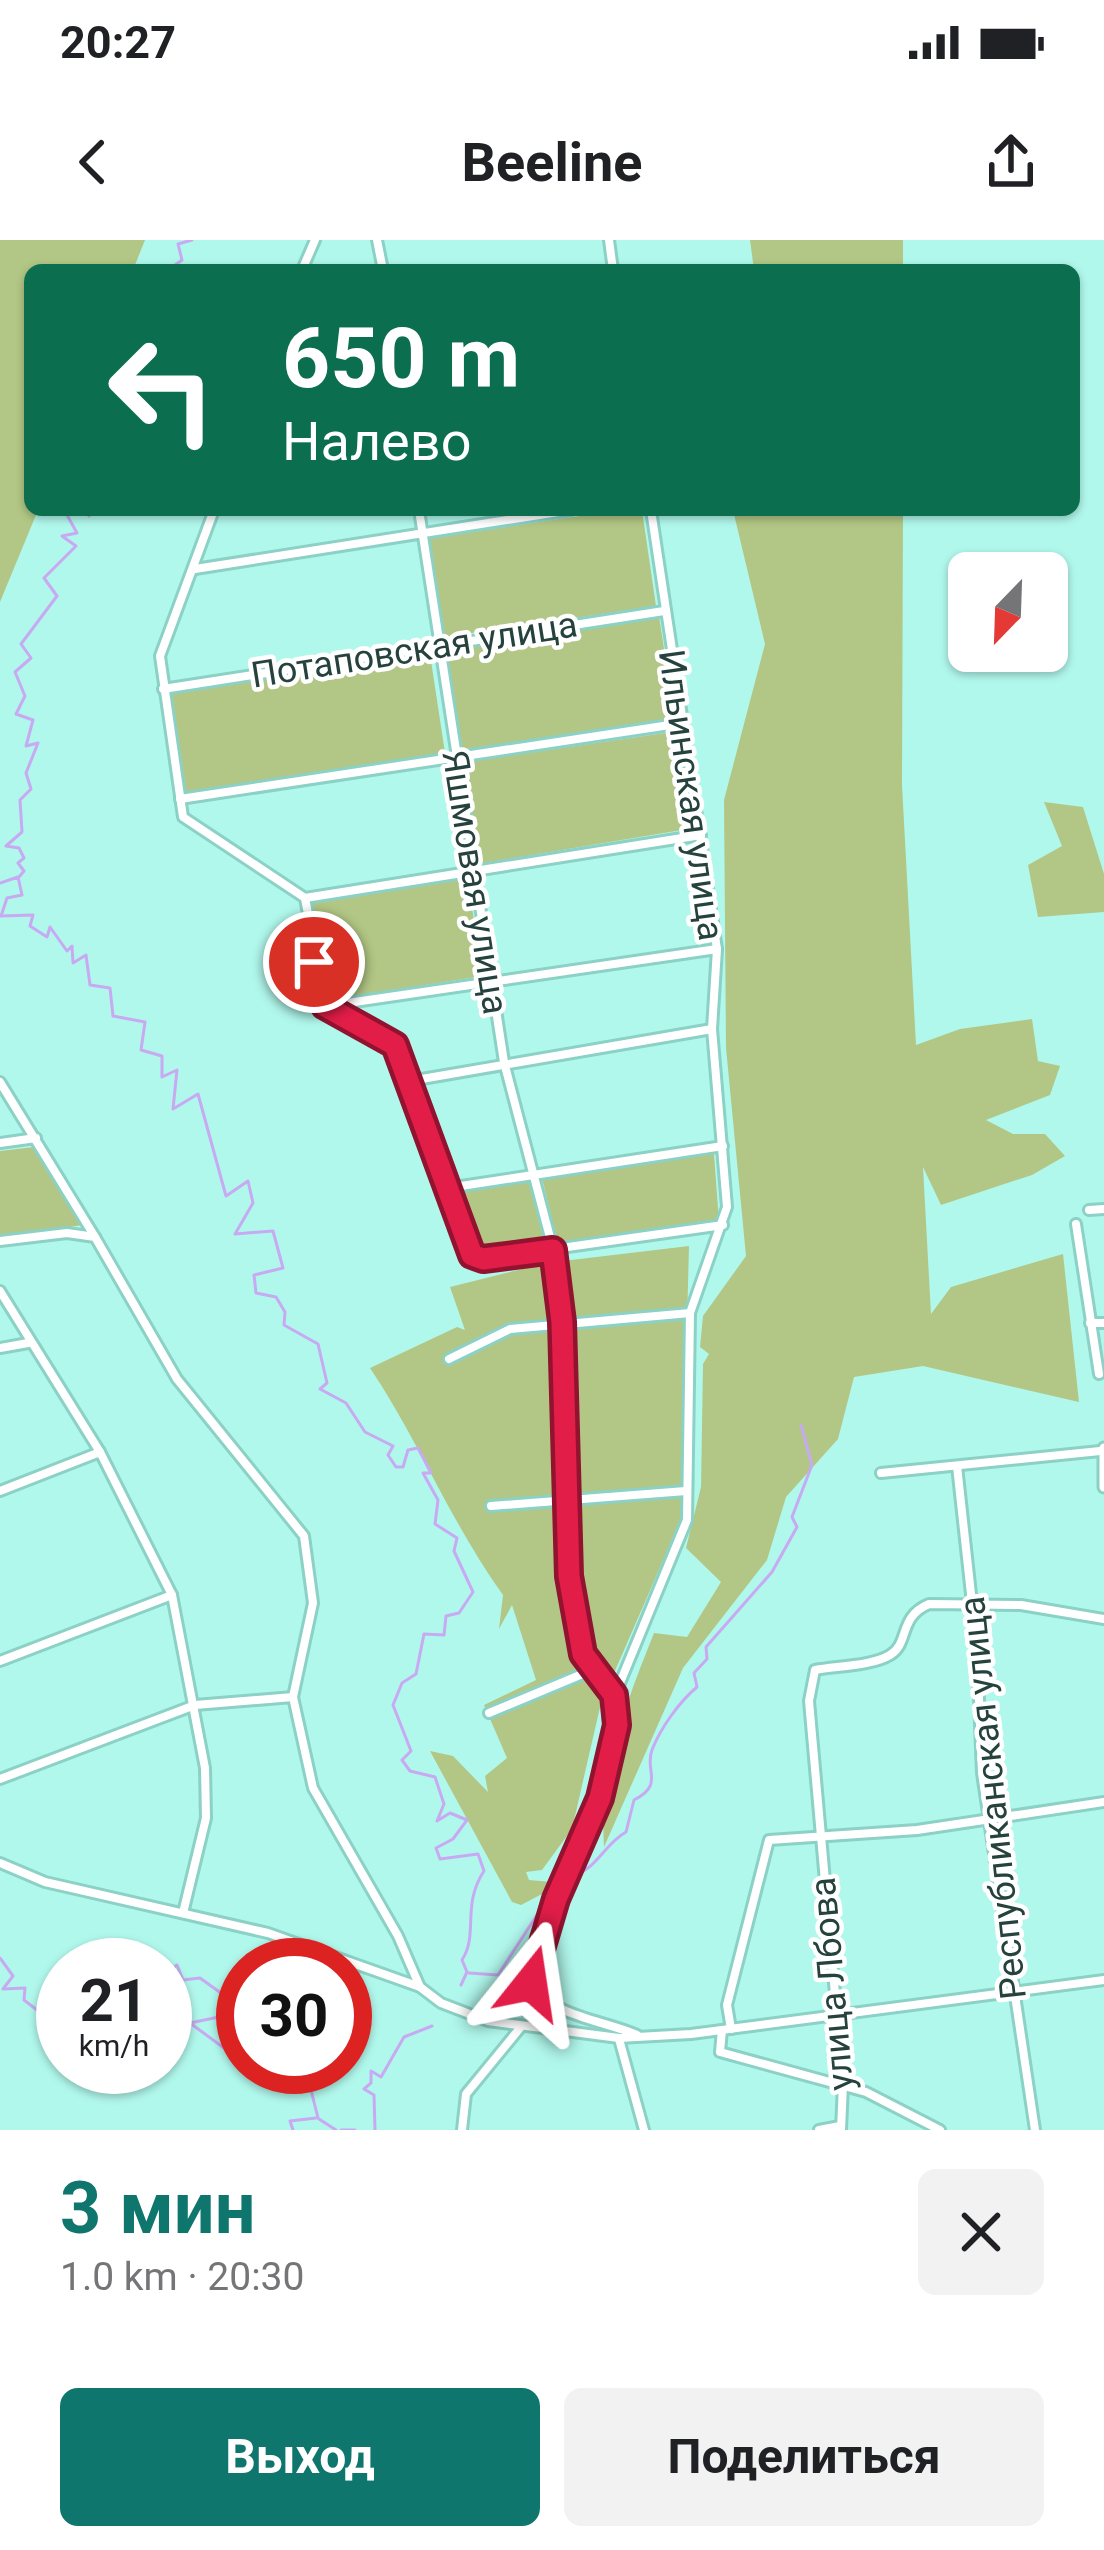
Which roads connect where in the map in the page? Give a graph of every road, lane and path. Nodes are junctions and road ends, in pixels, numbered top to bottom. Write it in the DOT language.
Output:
graph roads {
  1 [pos="212,516"];
  2 [pos="419,516"];
  3 [pos="533,516"];
  4 [pos="652,516"];
  5 [pos="422,533"];
  6 [pos="195,569"];
  7 [pos="664,610"];
  8 [pos="440,643"];
  9 [pos="164,689"];
  10 [pos="682,723"];
  11 [pos="456,760"];
  12 [pos="180,799"];
  13 [pos="701,835"];
  14 [pos="473,870"];
  15 [pos="304,898"];
  16 [pos="717,949"];
  17 [pos="490,982"];
  18 [pos="325,1006"];
  19 [pos="712,1029"];
  20 [pos="504,1062"];
  21 [pos="0,1082"];
  22 [pos="410,1082"];
  23 [pos="36,1138"];
  24 [pos="0,1143"];
  25 [pos="723,1146"];
  26 [pos="534,1173"];
  27 [pos="448,1188"];
  28 [pos="1104,1209"];
  29 [pos="1089,1210"];
  30 [pos="1076,1224"];
  31 [pos="725,1225"];
  32 [pos="95,1237"];
  33 [pos="0,1241"];
  34 [pos="553,1250"];
  35 [pos="0,1291"];
  36 [pos="690,1313"];
  37 [pos="562,1322"];
  38 [pos="1090,1323"];
  39 [pos="1104,1324"];
  40 [pos="28,1342"];
  41 [pos="0,1348"];
  42 [pos="449,1359"];
  43 [pos="1099,1374"];
  44 [pos="1102,1449"];
  45 [pos="100,1452"];
  46 [pos="957,1466"];
  47 [pos="881,1473"];
  48 [pos="1104,1486"];
  49 [pos="0,1491"];
  50 [pos="686,1491"];
  51 [pos="566,1499"];
  52 [pos="491,1506"];
  53 [pos="172,1595"];
  54 [pos="970,1605"];
  55 [pos="1104,1619"];
  56 [pos="0,1661"];
  57 [pos="592,1670"];
  58 [pos="614,1695"];
  59 [pos="292,1697"];
  60 [pos="195,1705"];
  61 [pos="488,1714"];
  62 [pos="0,1779"];
  63 [pos="1104,1802"];
  64 [pos="989,1819"];
  65 [pos="820,1838"];
  66 [pos="0,1863"];
  67 [pos="182,1913"];
  68 [pos="1104,1980"];
  69 [pos="420,1988"];
  70 [pos="1013,1993"];
  71 [pos="834,2015"];
  72 [pos="521,2027"];
  73 [pos="726,2030"];
  74 [pos="638,2036"];
  75 [pos="619,2038"];
  76 [pos="843,2084"];
  77 [pos="840,2128"];
  78 [pos="461,2130"];
  79 [pos="644,2130"];
  80 [pos="819,2130"];
  81 [pos="940,2130"];
  82 [pos="1035,2130"];
  1 -- 6 [label="street"];
  2 -- 5 [label="street, Яшмовая улица"];
  3 -- 5 [label="street"];
  4 -- 7 [label="street, Ильинская улица"];
  5 -- 6 [label="street"];
  5 -- 8 [label="street, Яшмовая улица"];
  6 -- 9 [label="street"];
  7 -- 8 [label="street, Потаповская улица"];
  7 -- 10 [label="street, Ильинская улица"];
  8 -- 9 [label="street, Потаповская улица"];
  8 -- 11 [label="street, Яшмовая улица"];
  9 -- 12 [label="street"];
  10 -- 11 [label="street"];
  10 -- 13 [label="street, Ильинская улица"];
  11 -- 12 [label="street"];
  11 -- 14 [label="street, Яшмовая улица"];
  12 -- 15 [label="street"];
  13 -- 14 [label="street"];
  13 -- 16 [label="street, Ильинская улица"];
  14 -- 15 [label="street"];
  14 -- 17 [label="street, Яшмовая улица"];
  15 -- 18 [label="street"];
  16 -- 17 [label="street"];
  16 -- 19 [label="street, Ильинская улица"];
  17 -- 18 [label="street"];
  17 -- 20 [label="street, Яшмовая улица"];
  18 -- 22 [label="street"];
  19 -- 20 [label="street"];
  19 -- 25 [label="street, Ильинская улица"];
  20 -- 22 [label="street"];
  20 -- 26 [label="street, Яшмовая улица"];
  21 -- 23 [label="street"];
  22 -- 27 [label="street"];
  23 -- 24 [label="street"];
  23 -- 32 [label="street"];
  25 -- 26 [label="street"];
  25 -- 31 [label="street, Ильинская улица"];
  26 -- 27 [label="street"];
  26 -- 34 [label="street, Яшмовая улица"];
  27 -- 34 [label="street"];
  28 -- 29 [label="street"];
  30 -- 38 [label="street"];
  31 -- 34 [label="street"];
  31 -- 36 [label="street"];
  32 -- 33 [label="street"];
  32 -- 59 [label="street"];
  34 -- 37 [label="street, Яшмовая улица"];
  35 -- 40 [label="street"];
  36 -- 37 [label="street"];
  36 -- 50 [label="street"];
  37 -- 42 [label="street"];
  37 -- 51 [label="street, Яшмовая улица"];
  38 -- 39 [label="street"];
  38 -- 43 [label="street"];
  40 -- 41 [label="street"];
  40 -- 45 [label="street"];
  44 -- 46 [label="street"];
  44 -- 48 [label="street"];
  45 -- 49 [label="street"];
  45 -- 53 [label="street"];
  46 -- 47 [label="street"];
  46 -- 54 [label="street, Республиканская улица"];
  50 -- 51 [label="street"];
  50 -- 58 [label="street"];
  51 -- 52 [label="street"];
  51 -- 57 [label="street, Яшмовая улица"];
  53 -- 56 [label="street"];
  53 -- 60 [label="street"];
  54 -- 55 [label="street"];
  54 -- 64 [label="street, Республиканская улица"];
  54 -- 65 [label="street, улица Лбова"];
  57 -- 58 [label="street"];
  57 -- 61 [label="street"];
  58 -- 74 [label="street"];
  59 -- 60 [label="street"];
  59 -- 69 [label="street"];
  60 -- 62 [label="street"];
  60 -- 67 [label="street"];
  63 -- 64 [label="street"];
  64 -- 65 [label="street"];
  64 -- 70 [label="street, Республиканская улица"];
  65 -- 71 [label="street, улица Лбова"];
  65 -- 73 [label="street"];
  66 -- 67 [label="street"];
  67 -- 69 [label="street"];
  68 -- 70 [label="street"];
  69 -- 72 [label="street"];
  70 -- 71 [label="street"];
  70 -- 82 [label="street, Республиканская улица"];
  71 -- 73 [label="street"];
  71 -- 76 [label="street, улица Лбова"];
  72 -- 75 [label="street"];
  72 -- 78 [label="street"];
  73 -- 74 [label="street"];
  73 -- 76 [label="street"];
  74 -- 75 [label="street"];
  75 -- 79 [label="street"];
  76 -- 77 [label="street, улица Лбова"];
  76 -- 81 [label="street"];
  77 -- 80 [label="street"];
}
